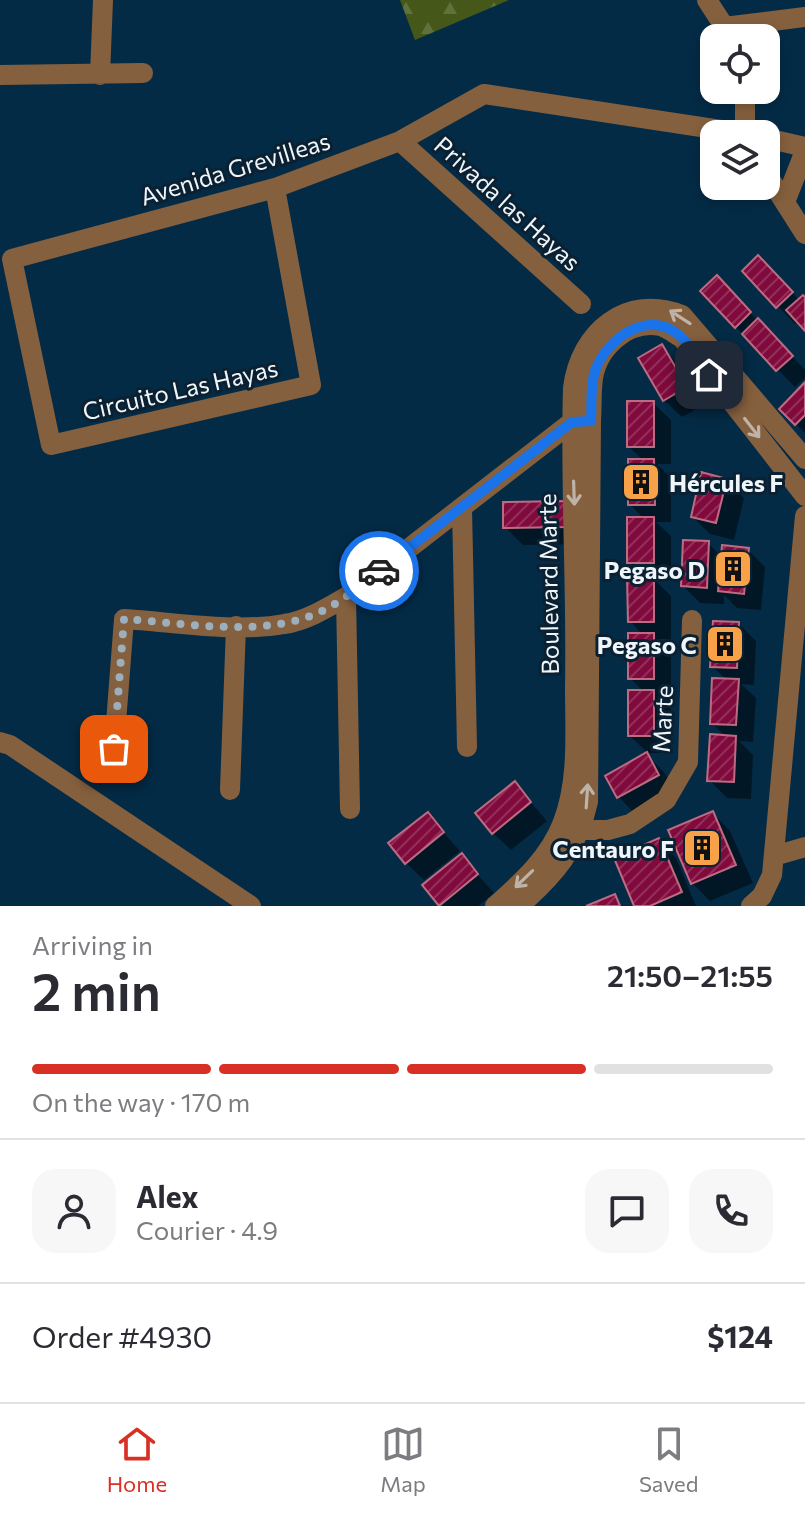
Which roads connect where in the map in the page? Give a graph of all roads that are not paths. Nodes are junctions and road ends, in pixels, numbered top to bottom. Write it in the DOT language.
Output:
graph roads {
  1 [pos="103,0"];
  2 [pos="707,0"];
  3 [pos="805,17"];
  4 [pos="723,24"];
  5 [pos="769,24"];
  6 [pos="143,73"];
  7 [pos="0,75"];
  8 [pos="100,75"];
  9 [pos="700,127"];
  10 [pos="400,141"];
  11 [pos="780,142"];
  12 [pos="805,149"];
  13 [pos="275,188"];
  14 [pos="780,194"];
  15 [pos="785,202"];
  16 [pos="805,234"];
  17 [pos="6,256"];
  18 [pos="581,304"];
  19 [pos="581,422"];
  20 [pos="805,459"];
  21 [pos="805,496"];
  22 [pos="462,508"];
  23 [pos="805,516"];
  24 [pos="346,597"];
  25 [pos="692,620"];
  26 [pos="236,626"];
  27 [pos="0,742"];
  28 [pos="467,747"];
  29 [pos="114,749"];
  30 [pos="230,790"];
  31 [pos="350,809"];
  32 [pos="572,827"];
  33 [pos="805,847"];
  34 [pos="774,856"];
  35 [pos="251,906"];
  36 [pos="495,906"];
  37 [pos="519,906"];
  38 [pos="751,906"];
  1 -- 8 [label="street"];
  2 -- 4 [label="street"];
  3 -- 5 [label="street"];
  6 -- 8 [label="street"];
  7 -- 8 [label="street"];
  9 -- 10 [label="street, Avenida Grevilleas"];
  10 -- 13 [label="street, Avenida Grevilleas"];
  10 -- 18 [label="street, Privada las Hayas"];
  11 -- 12 [label="street"];
  12 -- 15 [label="street"];
  13 -- 17 [label="street, Avenida Grevilleas"];
  13 -- 17 [label="street, Circuito Las Hayas"];
  14 -- 15 [label="street"];
  15 -- 16 [label="street"];
  20 -- 19 [label="street, Boulevard Marte, one-way"];
  19 -- 21 [label="street, Boulevard Marte, one-way"];
  19 -- 22 [label="street"];
  19 -- 32 [label="street, Boulevard Marte"];
  22 -- 24 [label="street"];
  22 -- 28 [label="street"];
  23 -- 34 [label="street"];
  24 -- 26 [label="street"];
  24 -- 31 [label="street"];
  25 -- 32 [label="street, Marte"];
  26 -- 29 [label="street"];
  26 -- 30 [label="street"];
  27 -- 35 [label="street"];
  32 -- 36 [label="street, Boulevard Marte, one-way"];
  32 -- 37 [label="street, Boulevard Marte"];
  33 -- 34 [label="street"];
  34 -- 38 [label="street"];
}
